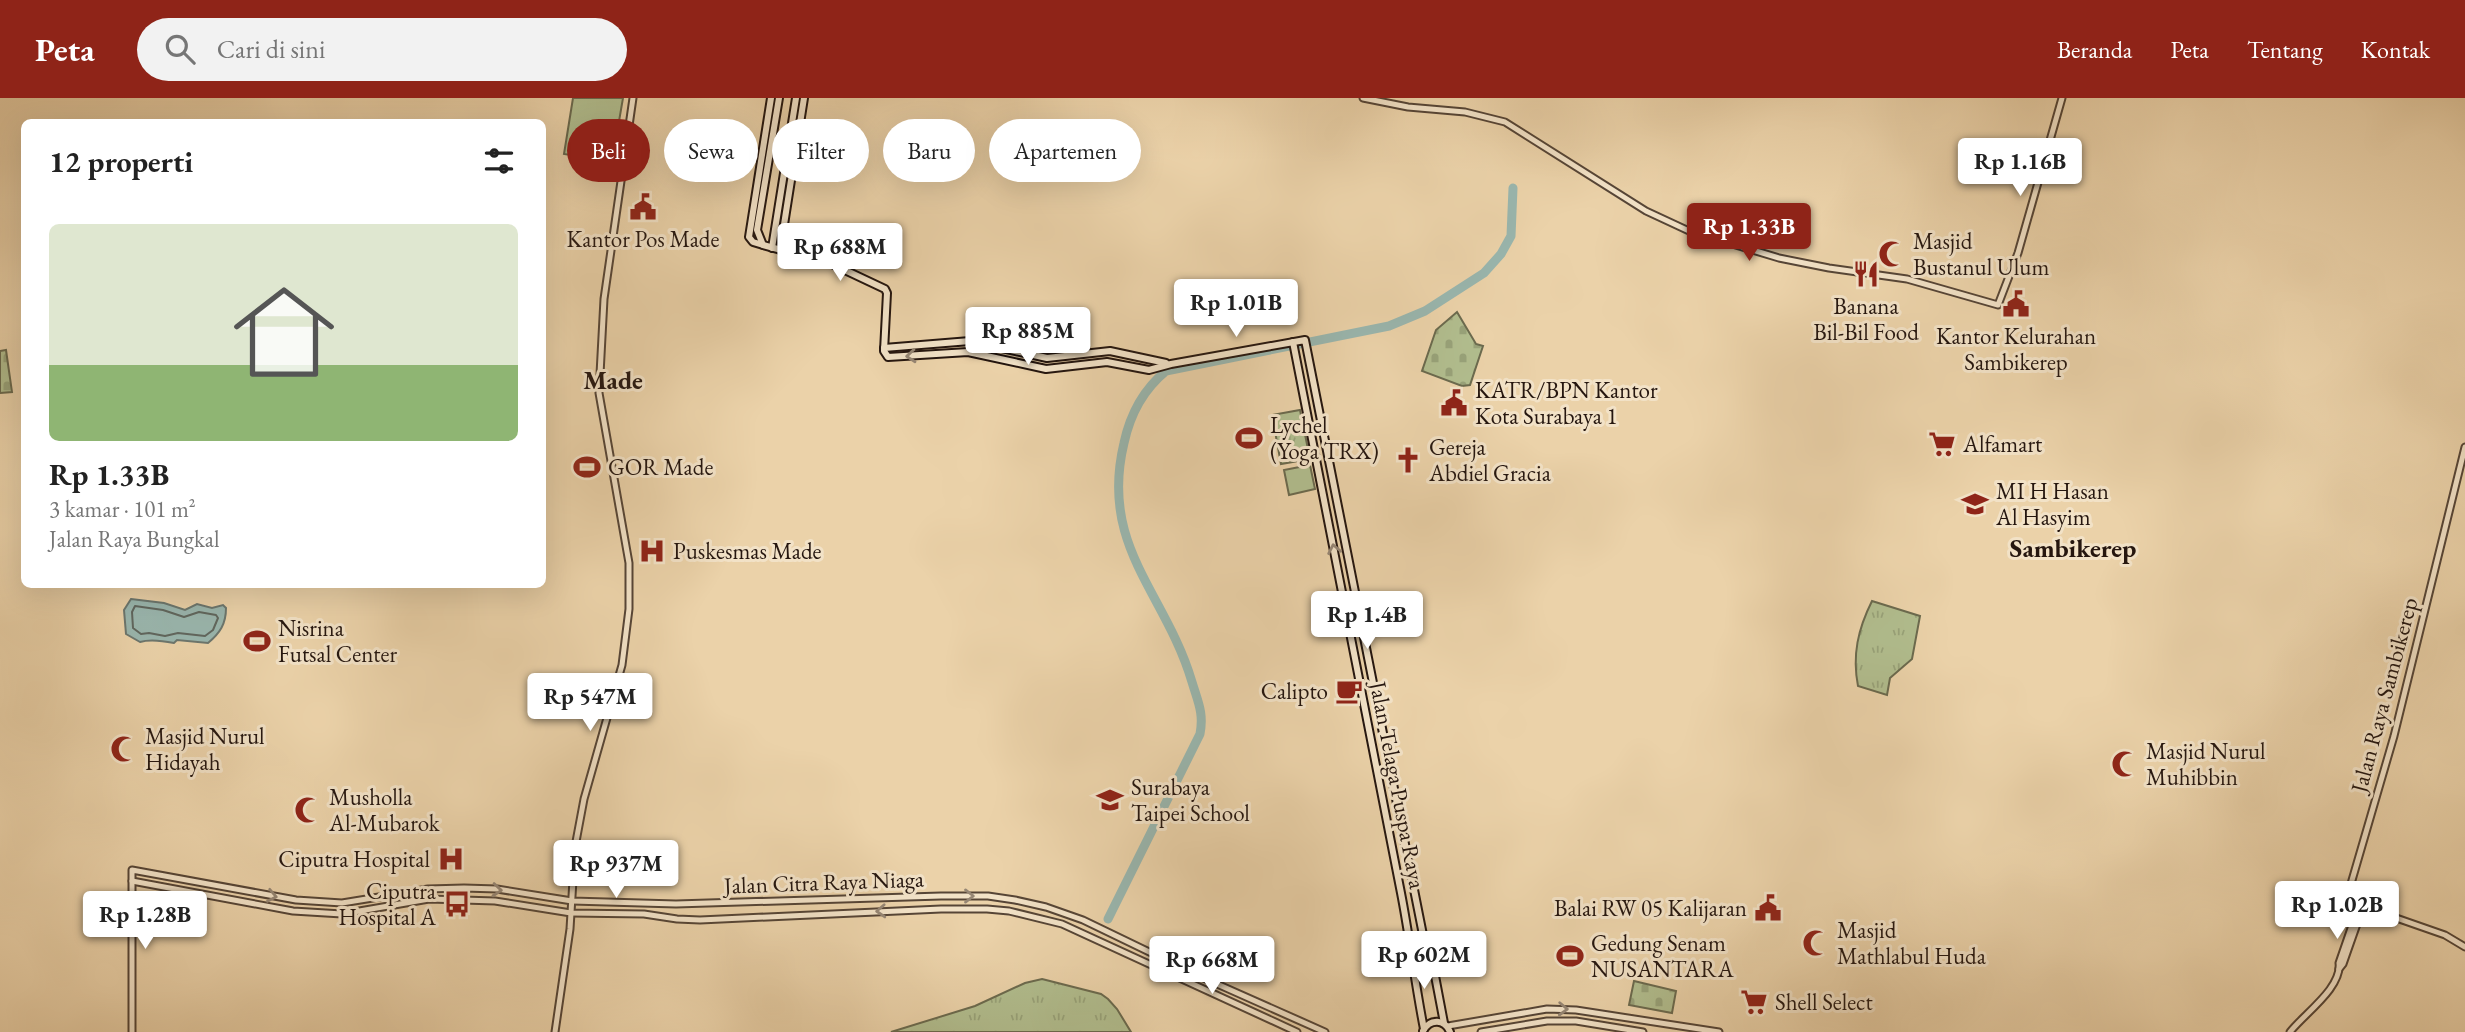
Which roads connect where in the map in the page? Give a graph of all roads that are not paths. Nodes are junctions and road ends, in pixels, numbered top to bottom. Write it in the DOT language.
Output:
graph roads {
  1 [pos="633,98"];
  2 [pos="771,98"];
  3 [pos="779,98"];
  4 [pos="796,98"];
  5 [pos="804,98"];
  6 [pos="1363,98"];
  7 [pos="2062,98"];
  8 [pos="763,245"];
  9 [pos="776,249"];
  10 [pos="1293,343"];
  11 [pos="884,348"];
  12 [pos="1153,365"];
  13 [pos="2465,446"];
  14 [pos="132,881"];
  15 [pos="372,898"];
  16 [pos="572,901"];
  17 [pos="2361,906"];
  18 [pos="372,910"];
  19 [pos="571,913"];
  20 [pos="2465,947"];
  21 [pos="1426,950"];
  22 [pos="1412,952"];
  23 [pos="1199,976"];
  24 [pos="1195,986"];
  25 [pos="1447,1027"];
  26 [pos="1423,1031"];
  27 [pos="1709,1031"];
  28 [pos="132,1032"];
  29 [pos="555,1032"];
  30 [pos="1297,1032"];
  31 [pos="1325,1032"];
  32 [pos="1480,1032"];
  33 [pos="1643,1032"];
  34 [pos="1719,1032"];
  35 [pos="2290,1032"];
  1 -- 16 [label="street"];
  2 -- 8 [label="main road"];
  3 -- 8 [label="main road"];
  4 -- 9 [label="main road"];
  5 -- 9 [label="main road"];
  6 -- 7 [label="street"];
  8 -- 9 [label="main road"];
  9 -- 11 [label="main road"];
  10 -- 12 [label="main road"];
  10 -- 21 [label="main road, Jalan Telaga Puspa Raya"];
  22 -- 10 [label="main road, Jalan Telaga Puspa Raya, one-way"];
  11 -- 12 [label="main road"];
  12 -- 11 [label="main road, one-way"];
  13 -- 17 [label="street, Jalan Raya Sambikerep"];
  14 -- 15 [label="street, Jalan Citra Raya Niaga, one-way"];
  14 -- 18 [label="street, Jalan Citra Raya Niaga"];
  14 -- 28 [label="street"];
  15 -- 16 [label="street, Jalan Citra Raya Niaga, one-way"];
  15 -- 18 [label="street"];
  16 -- 19 [label="street"];
  16 -- 23 [label="street, Jalan Citra Raya Niaga, one-way"];
  17 -- 20 [label="street"];
  17 -- 35 [label="street"];
  18 -- 19 [label="street, Jalan Citra Raya Niaga"];
  24 -- 19 [label="street, Jalan Citra Raya Niaga, one-way"];
  19 -- 29 [label="street"];
  21 -- 22 [label="main road"];
  21 -- 25 [label="main road, Jalan Telaga Puspa Raya"];
  22 -- 26 [label="main road, Jalan Telaga Puspa Raya"];
  23 -- 24 [label="street"];
  23 -- 31 [label="street, Jalan Citra Raya Niaga"];
  24 -- 30 [label="street, Jalan Citra Raya Niaga"];
  25 -- 26 [label="main road"];
  25 -- 27 [label="street, one-way"];
  27 -- 34 [label="street"];
  32 -- 33 [label="street"];
}
